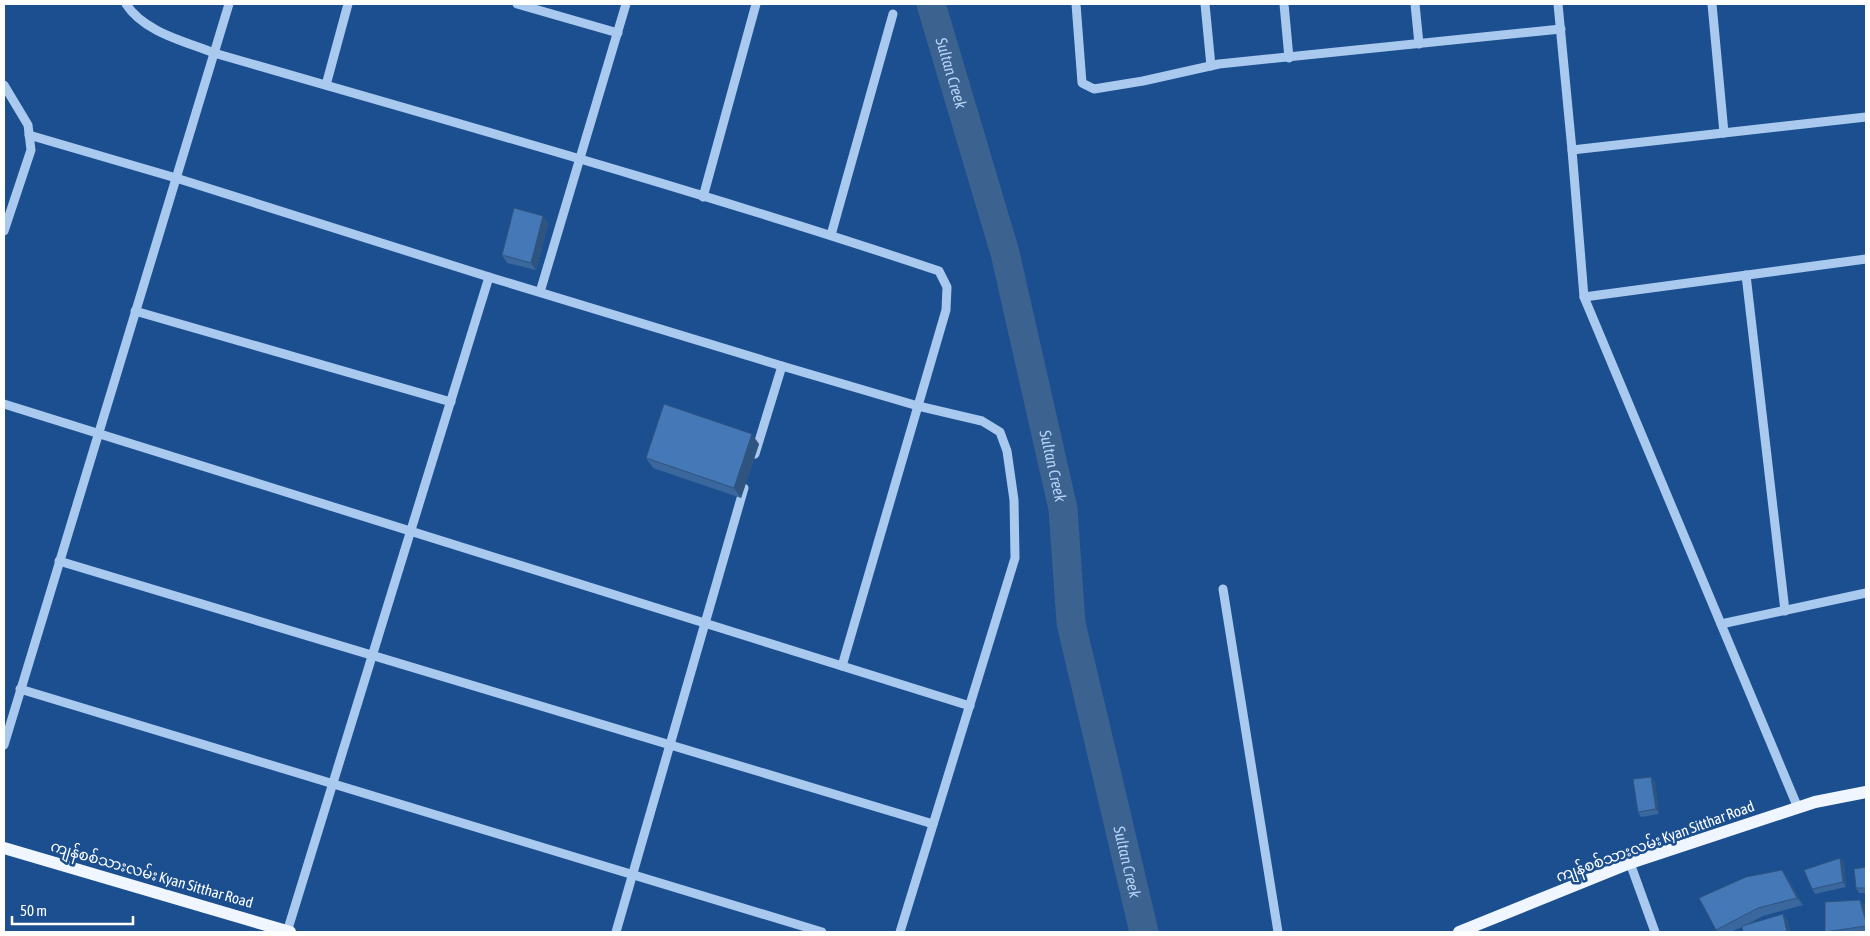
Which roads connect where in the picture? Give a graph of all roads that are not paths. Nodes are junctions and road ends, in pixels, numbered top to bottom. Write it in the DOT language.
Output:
graph roads {
  1 [pos="126,4"];
  2 [pos="229,4"];
  3 [pos="348,4"];
  4 [pos="517,4"];
  5 [pos="626,4"];
  6 [pos="756,4"];
  7 [pos="1076,4"];
  8 [pos="1205,4"];
  9 [pos="1284,4"];
  10 [pos="1415,4"];
  11 [pos="1558,4"];
  12 [pos="1712,4"];
  13 [pos="893,14"];
  14 [pos="1560,29"];
  15 [pos="618,33"];
  16 [pos="1419,44"];
  17 [pos="214,53"];
  18 [pos="1289,58"];
  19 [pos="1211,66"];
  20 [pos="4,85"];
  21 [pos="326,85"];
  22 [pos="1866,117"];
  23 [pos="1724,133"];
  24 [pos="30,135"];
  25 [pos="1572,150"];
  26 [pos="581,158"];
  27 [pos="176,178"];
  28 [pos="703,197"];
  29 [pos="4,231"];
  30 [pos="832,235"];
  31 [pos="1866,259"];
  32 [pos="1746,275"];
  33 [pos="489,277"];
  34 [pos="540,292"];
  35 [pos="1584,297"];
  36 [pos="135,311"];
  37 [pos="782,366"];
  38 [pos="452,402"];
  39 [pos="4,404"];
  40 [pos="918,406"];
  41 [pos="98,433"];
  42 [pos="753,460"];
  43 [pos="747,479"];
  44 [pos="411,531"];
  45 [pos="59,561"];
  46 [pos="1223,589"];
  47 [pos="1866,593"];
  48 [pos="1785,610"];
  49 [pos="706,624"];
  50 [pos="1721,624"];
  51 [pos="373,655"];
  52 [pos="842,666"];
  53 [pos="20,689"];
  54 [pos="970,706"];
  55 [pos="4,745"];
  56 [pos="671,745"];
  57 [pos="333,784"];
  58 [pos="1866,792"];
  59 [pos="1798,808"];
  60 [pos="933,824"];
  61 [pos="4,848"];
  62 [pos="1630,863"];
  63 [pos="633,875"];
  64 [pos="288,932"];
  65 [pos="616,932"];
  66 [pos="822,932"];
  67 [pos="900,932"];
  68 [pos="1278,932"];
  69 [pos="1459,932"];
  70 [pos="1655,932"];
  1 -- 17 [label="street"];
  2 -- 17 [label="street"];
  3 -- 21 [label="street"];
  4 -- 15 [label="street"];
  5 -- 15 [label="street"];
  6 -- 28 [label="street"];
  7 -- 19 [label="street"];
  8 -- 19 [label="street"];
  9 -- 18 [label="street"];
  10 -- 16 [label="street"];
  11 -- 14 [label="street"];
  12 -- 23 [label="street"];
  13 -- 30 [label="street"];
  14 -- 16 [label="street"];
  14 -- 25 [label="street"];
  15 -- 26 [label="street"];
  16 -- 18 [label="street"];
  17 -- 21 [label="street"];
  17 -- 27 [label="street"];
  18 -- 19 [label="street"];
  20 -- 24 [label="street"];
  21 -- 26 [label="street"];
  22 -- 23 [label="street"];
  23 -- 25 [label="street"];
  24 -- 27 [label="street"];
  24 -- 29 [label="street"];
  25 -- 35 [label="street"];
  26 -- 28 [label="street"];
  26 -- 34 [label="street"];
  27 -- 33 [label="street"];
  27 -- 36 [label="street"];
  28 -- 30 [label="street"];
  30 -- 40 [label="street"];
  31 -- 32 [label="street"];
  32 -- 35 [label="street"];
  32 -- 48 [label="street"];
  33 -- 34 [label="street"];
  33 -- 38 [label="street"];
  34 -- 37 [label="street"];
  35 -- 50 [label="street"];
  36 -- 38 [label="street"];
  36 -- 41 [label="street"];
  37 -- 40 [label="street"];
  37 -- 42 [label="street"];
  38 -- 44 [label="street"];
  39 -- 41 [label="street"];
  40 -- 52 [label="street"];
  40 -- 54 [label="street"];
  41 -- 44 [label="street"];
  41 -- 45 [label="street"];
  43 -- 49 [label="street"];
  44 -- 49 [label="street"];
  44 -- 51 [label="street"];
  45 -- 51 [label="street"];
  45 -- 53 [label="street"];
  46 -- 68 [label="street"];
  47 -- 48 [label="street"];
  48 -- 50 [label="street"];
  49 -- 52 [label="street"];
  49 -- 56 [label="street"];
  50 -- 59 [label="street"];
  51 -- 56 [label="street"];
  51 -- 57 [label="street"];
  52 -- 54 [label="street"];
  53 -- 55 [label="street"];
  53 -- 57 [label="street"];
  54 -- 60 [label="street"];
  56 -- 60 [label="street"];
  56 -- 63 [label="street"];
  57 -- 63 [label="street"];
  57 -- 64 [label="street"];
  58 -- 59 [label="main road, ကျန်စစ်သားလမ်း Kyan Sitthar Road"];
  59 -- 62 [label="main road, ကျန်စစ်သားလမ်း Kyan Sitthar Road"];
  60 -- 67 [label="street"];
  61 -- 64 [label="main road, ကျန်စစ်သားလမ်း Kyan Sitthar Road"];
  62 -- 69 [label="main road, ကျန်စစ်သားလမ်း Kyan Sitthar Road"];
  62 -- 70 [label="street"];
  63 -- 65 [label="street"];
  63 -- 66 [label="street"];
}
